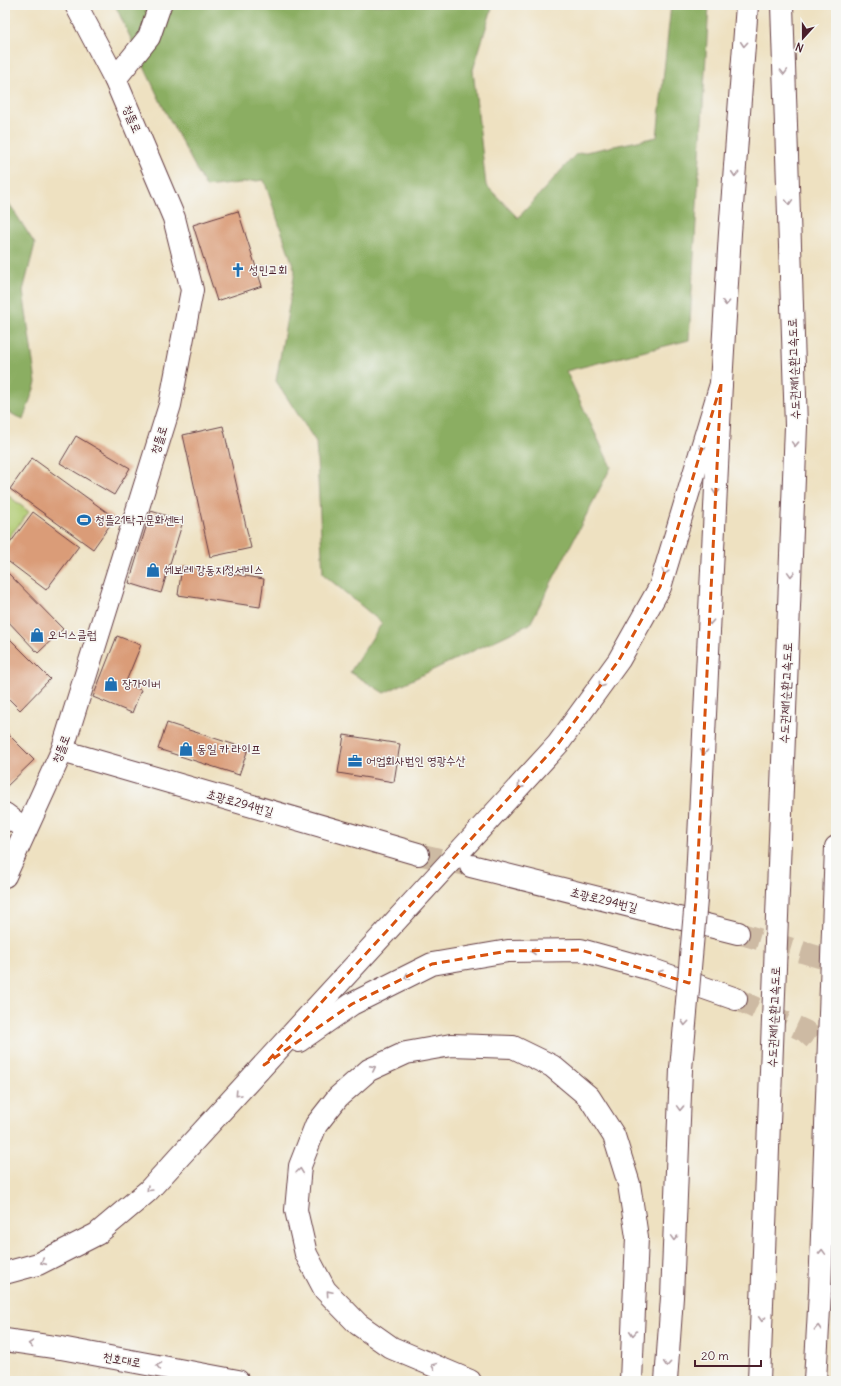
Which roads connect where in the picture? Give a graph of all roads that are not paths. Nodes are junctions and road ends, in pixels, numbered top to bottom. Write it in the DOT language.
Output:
graph roads {
  1 [pos="76,5"];
  2 [pos="160,5"];
  3 [pos="747,5"];
  4 [pos="782,5"];
  5 [pos="115,78"];
  6 [pos="721,384"];
  7 [pos="62,751"];
  8 [pos="5,814"];
  9 [pos="25,829"];
  10 [pos="836,847"];
  11 [pos="418,854"];
  12 [pos="471,866"];
  13 [pos="5,876"];
  14 [pos="738,933"];
  15 [pos="736,999"];
  16 [pos="264,1065"];
  17 [pos="5,1273"];
  18 [pos="5,1340"];
  19 [pos="238,1381"];
  20 [pos="470,1381"];
  21 [pos="631,1381"];
  22 [pos="666,1381"];
  23 [pos="760,1381"];
  24 [pos="815,1381"];
  1 -- 5 [label="main road, 청뜰로"];
  2 -- 5 [label="main road"];
  3 -- 6 [label="main road, one-way"];
  4 -- 23 [label="main road, 수도권제1순환고속도로, one-way"];
  5 -- 7 [label="main road, 청뜰로"];
  6 -- 16 [label="main road, one-way"];
  6 -- 22 [label="main road, one-way, bridge"];
  7 -- 9 [label="main road, 청뜰로"];
  7 -- 11 [label="main road, 초광로294번길"];
  8 -- 9 [label="main road"];
  9 -- 13 [label="main road, 청뜰로"];
  24 -- 10 [label="main road, one-way"];
  12 -- 14 [label="main road, 초광로294번길"];
  15 -- 16 [label="main road, one-way"];
  16 -- 17 [label="main road, one-way"];
  19 -- 18 [label="main road, 천호대로, one-way"];
  20 -- 21 [label="main road, one-way"];
}
